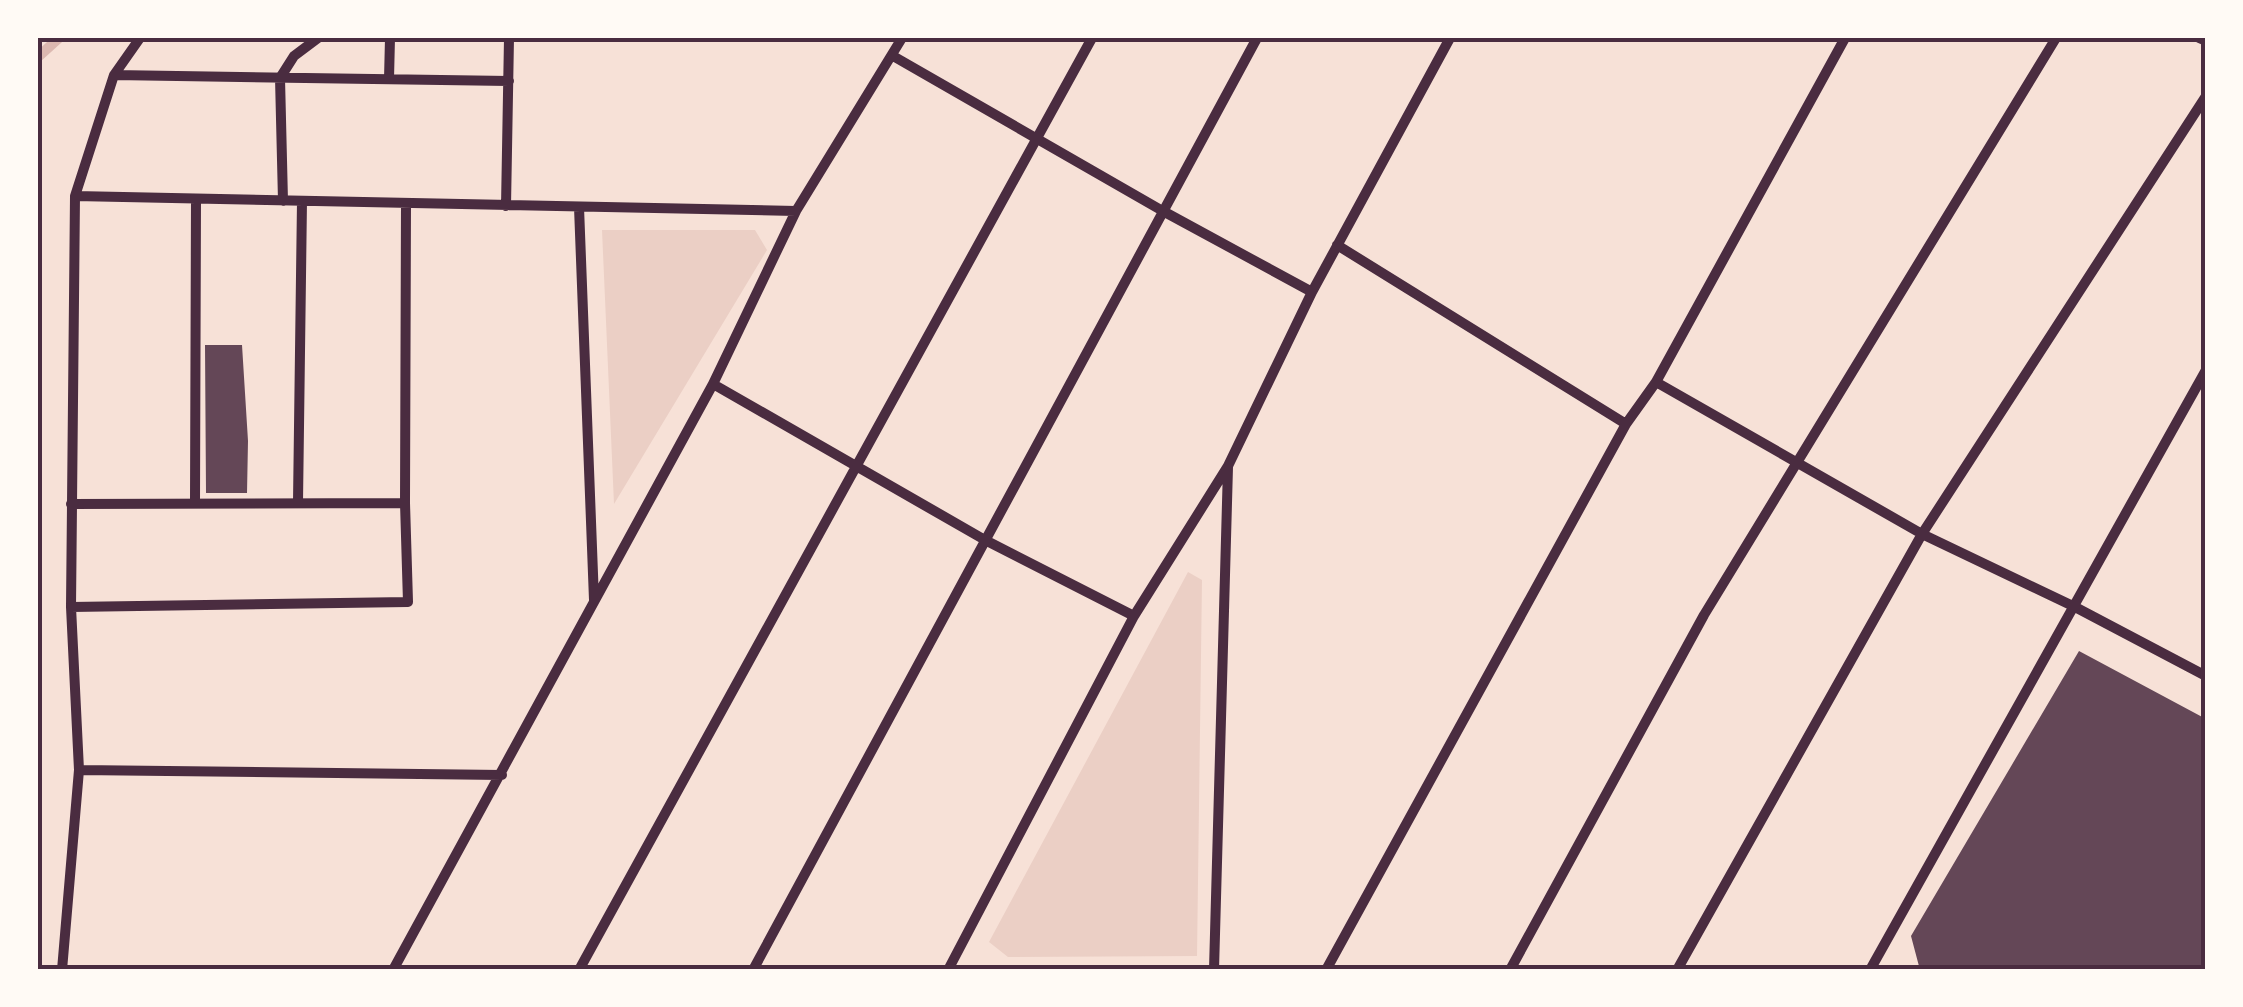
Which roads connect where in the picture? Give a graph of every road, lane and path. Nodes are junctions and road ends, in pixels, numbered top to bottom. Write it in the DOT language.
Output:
graph roads {
  1 [pos="140,38"];
  2 [pos="318,38"];
  3 [pos="390,38"];
  4 [pos="509,38"];
  5 [pos="902,38"];
  6 [pos="1092,38"];
  7 [pos="1256,38"];
  8 [pos="1450,38"];
  9 [pos="1845,38"];
  10 [pos="2056,38"];
  11 [pos="893,56"];
  12 [pos="114,75"];
  13 [pos="280,78"];
  14 [pos="389,79"];
  15 [pos="508,81"];
  16 [pos="2206,96"];
  17 [pos="1036,139"];
  18 [pos="76,196"];
  19 [pos="196,199"];
  20 [pos="283,201"];
  21 [pos="302,201"];
  22 [pos="406,203"];
  23 [pos="506,206"];
  24 [pos="579,207"];
  25 [pos="1161,210"];
  26 [pos="796,211"];
  27 [pos="1337,244"];
  28 [pos="1312,292"];
  29 [pos="2206,370"];
  30 [pos="1656,382"];
  31 [pos="713,384"];
  32 [pos="1626,424"];
  33 [pos="1799,463"];
  34 [pos="858,465"];
  35 [pos="1228,466"];
  36 [pos="298,502"];
  37 [pos="195,503"];
  38 [pos="405,503"];
  39 [pos="71,504"];
  40 [pos="1922,534"];
  41 [pos="985,540"];
  42 [pos="594,601"];
  43 [pos="2074,607"];
  44 [pos="72,608"];
  45 [pos="1134,616"];
  46 [pos="2206,676"];
  47 [pos="79,770"];
  48 [pos="502,775"];
  49 [pos="62,970"];
  50 [pos="393,970"];
  51 [pos="579,970"];
  52 [pos="753,970"];
  53 [pos="948,970"];
  54 [pos="1214,970"];
  55 [pos="1326,970"];
  56 [pos="1510,970"];
  57 [pos="1677,970"];
  58 [pos="1870,970"];
  1 -- 12 [label="street"];
  2 -- 13 [label="street"];
  3 -- 14 [label="street"];
  4 -- 15 [label="street"];
  5 -- 11 [label="street"];
  6 -- 17 [label="street"];
  7 -- 25 [label="street"];
  8 -- 27 [label="street"];
  9 -- 30 [label="street"];
  10 -- 33 [label="street"];
  11 -- 17 [label="street"];
  11 -- 26 [label="street"];
  12 -- 13 [label="street"];
  12 -- 18 [label="street"];
  13 -- 14 [label="street"];
  13 -- 20 [label="street"];
  14 -- 15 [label="street"];
  15 -- 23 [label="street"];
  16 -- 40 [label="street"];
  17 -- 25 [label="street"];
  17 -- 34 [label="street"];
  18 -- 19 [label="street"];
  18 -- 39 [label="street"];
  19 -- 20 [label="street"];
  19 -- 37 [label="street"];
  20 -- 21 [label="street"];
  21 -- 22 [label="street"];
  21 -- 36 [label="street"];
  22 -- 23 [label="street"];
  22 -- 38 [label="street"];
  23 -- 24 [label="street"];
  24 -- 26 [label="street"];
  24 -- 42 [label="street"];
  25 -- 28 [label="street"];
  25 -- 41 [label="street"];
  26 -- 31 [label="street"];
  27 -- 28 [label="street"];
  27 -- 32 [label="street"];
  28 -- 35 [label="street"];
  29 -- 43 [label="street"];
  30 -- 32 [label="street"];
  30 -- 33 [label="street"];
  31 -- 34 [label="street"];
  31 -- 42 [label="street"];
  32 -- 55 [label="street"];
  33 -- 40 [label="street"];
  33 -- 56 [label="street"];
  34 -- 41 [label="street"];
  34 -- 51 [label="street"];
  35 -- 45 [label="street"];
  35 -- 54 [label="street"];
  36 -- 37 [label="street"];
  36 -- 38 [label="street"];
  37 -- 39 [label="street"];
  38 -- 44 [label="street"];
  39 -- 44 [label="street"];
  40 -- 43 [label="street"];
  40 -- 57 [label="street"];
  41 -- 45 [label="street"];
  41 -- 52 [label="street"];
  42 -- 48 [label="street"];
  43 -- 46 [label="street"];
  43 -- 58 [label="street"];
  44 -- 47 [label="street"];
  45 -- 53 [label="street"];
  47 -- 48 [label="street"];
  47 -- 49 [label="street"];
  48 -- 50 [label="street"];
}
